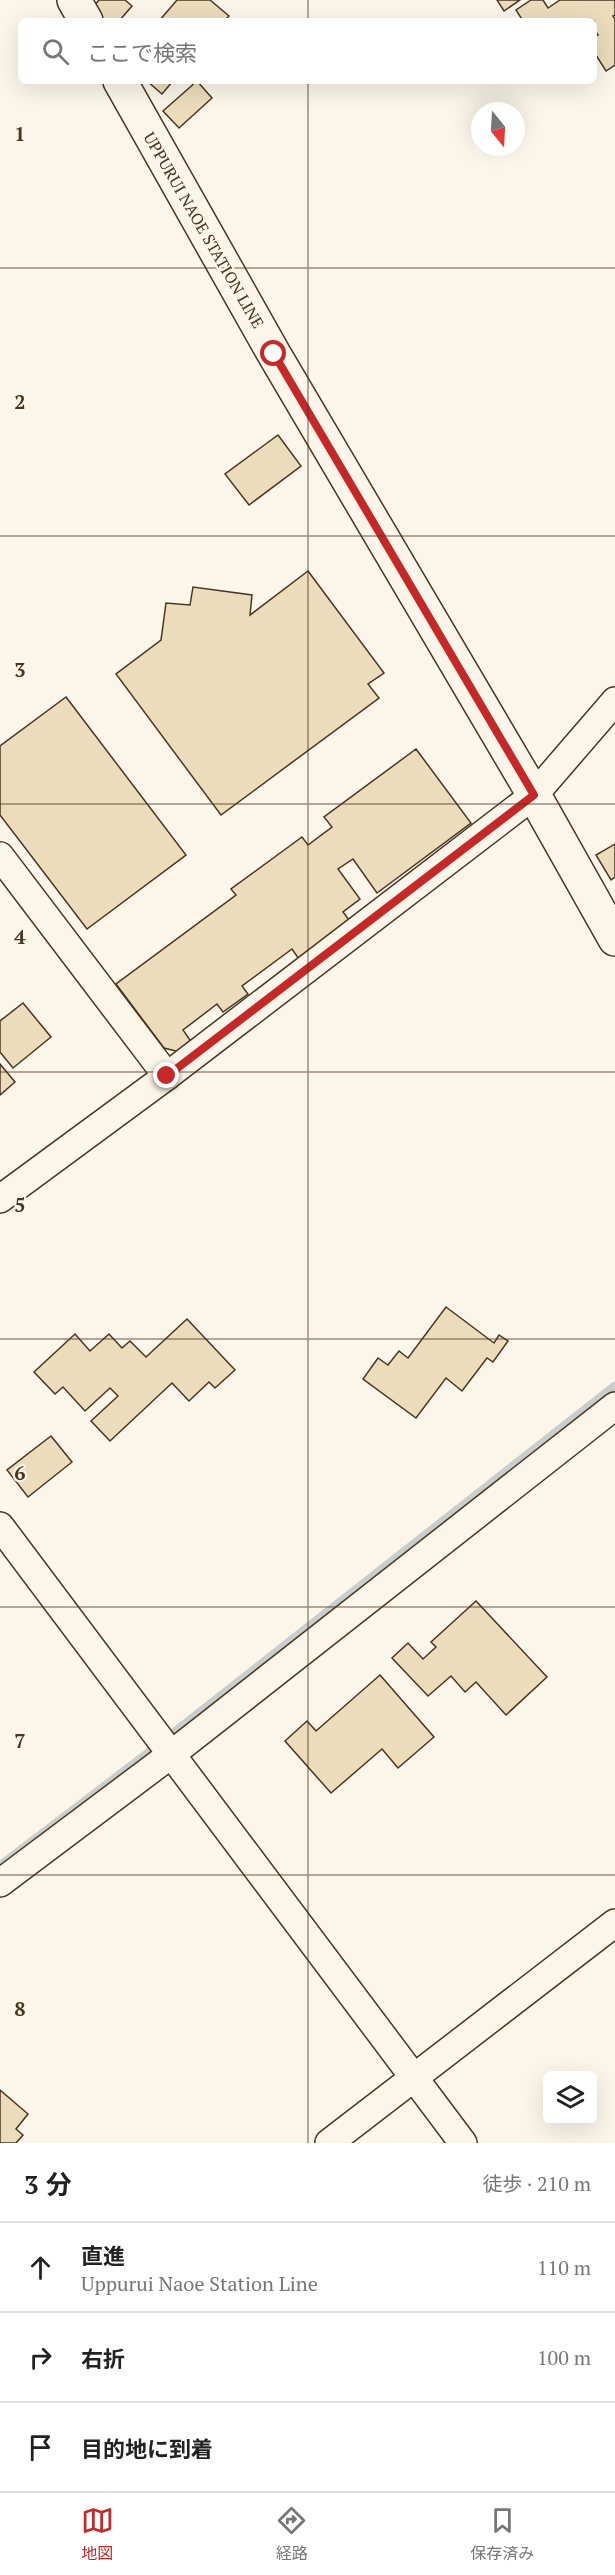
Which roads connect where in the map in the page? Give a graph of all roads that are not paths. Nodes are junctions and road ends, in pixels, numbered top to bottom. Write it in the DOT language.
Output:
graph roads {
  1 [pos="74,0"];
  2 [pos="84,18"];
  3 [pos="122,84"];
  4 [pos="615,701"];
  5 [pos="534,795"];
  6 [pos="0,856"];
  7 [pos="615,939"];
  8 [pos="167,1076"];
  9 [pos="0,1199"];
  10 [pos="615,1406"];
  11 [pos="0,1526"];
  12 [pos="172,1753"];
  13 [pos="0,1883"];
  14 [pos="615,1923"];
  15 [pos="413,2078"];
  16 [pos="329,2143"];
  17 [pos="463,2143"];
  1 -- 2 [label="main road"];
  3 -- 5 [label="main road, UPPURUI NAOE STATION LINE"];
  4 -- 5 [label="street"];
  5 -- 7 [label="main road, UPPURUI NAOE STATION LINE"];
  5 -- 8 [label="street"];
  6 -- 8 [label="street"];
  8 -- 9 [label="street"];
  10 -- 12 [label="street"];
  11 -- 12 [label="street"];
  12 -- 13 [label="street"];
  12 -- 15 [label="street"];
  14 -- 15 [label="street"];
  15 -- 16 [label="street"];
  15 -- 17 [label="street"];
}
